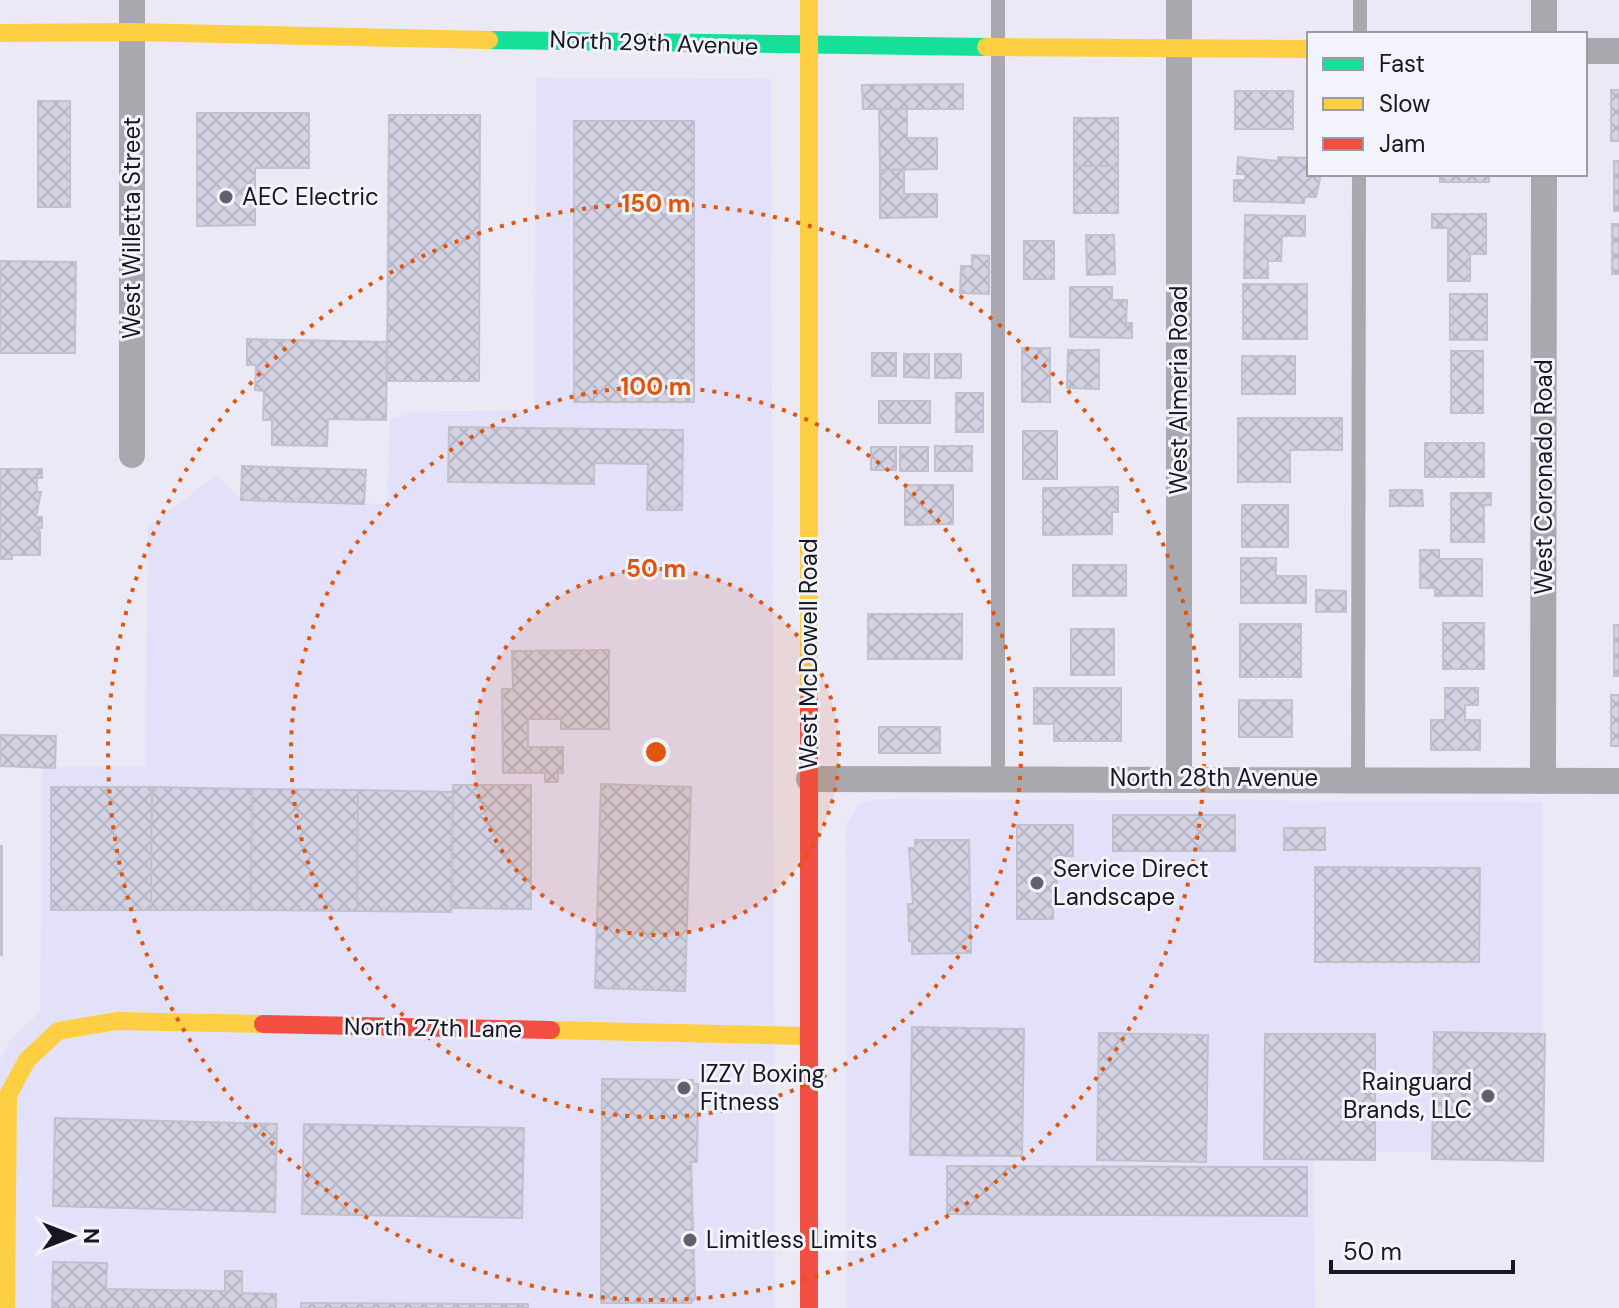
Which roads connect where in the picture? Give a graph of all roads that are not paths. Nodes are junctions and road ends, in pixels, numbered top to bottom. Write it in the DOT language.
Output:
graph roads {
  1 [pos="132,0"];
  2 [pos="809,0"];
  3 [pos="998,0"];
  4 [pos="1179,0"];
  5 [pos="1360,0"];
  6 [pos="1544,0"];
  7 [pos="132,32"];
  8 [pos="1360,32"];
  9 [pos="1544,32"];
  10 [pos="0,33"];
  11 [pos="809,46"];
  12 [pos="998,48"];
  13 [pos="1179,49"];
  14 [pos="1307,49"];
  15 [pos="1587,51"];
  16 [pos="1619,51"];
  17 [pos="1359,176"];
  18 [pos="1544,176"];
  19 [pos="132,455"];
  20 [pos="998,778"];
  21 [pos="809,779"];
  22 [pos="1179,779"];
  23 [pos="1358,779"];
  24 [pos="1543,781"];
  25 [pos="1619,781"];
  26 [pos="809,1036"];
  27 [pos="6,1308"];
  28 [pos="809,1308"];
  1 -- 7 [label="street, West Willetta Street"];
  2 -- 11 [label="street, West McDowell Road"];
  3 -- 12 [label="lane"];
  4 -- 13 [label="street, West Almeria Road"];
  5 -- 8 [label="lane"];
  6 -- 9 [label="street"];
  7 -- 10 [label="street, North 29th Avenue"];
  7 -- 11 [label="street, North 29th Avenue"];
  7 -- 19 [label="street, West Willetta Street"];
  11 -- 12 [label="street, North 29th Avenue"];
  11 -- 21 [label="street, West McDowell Road"];
  12 -- 13 [label="street, North 29th Avenue"];
  12 -- 20 [label="lane"];
  13 -- 14 [label="street, North 29th Avenue"];
  13 -- 22 [label="street, West Almeria Road"];
  15 -- 16 [label="street"];
  17 -- 23 [label="lane"];
  18 -- 24 [label="street, West Coronado Road"];
  20 -- 21 [label="street, North 28th Avenue"];
  20 -- 22 [label="street, North 28th Avenue"];
  21 -- 26 [label="street, West McDowell Road"];
  22 -- 23 [label="street, North 28th Avenue"];
  23 -- 24 [label="street, North 28th Avenue"];
  24 -- 25 [label="street, North 28th Avenue"];
  26 -- 27 [label="street, North 27th Lane"];
  26 -- 28 [label="street, West McDowell Road"];
}
